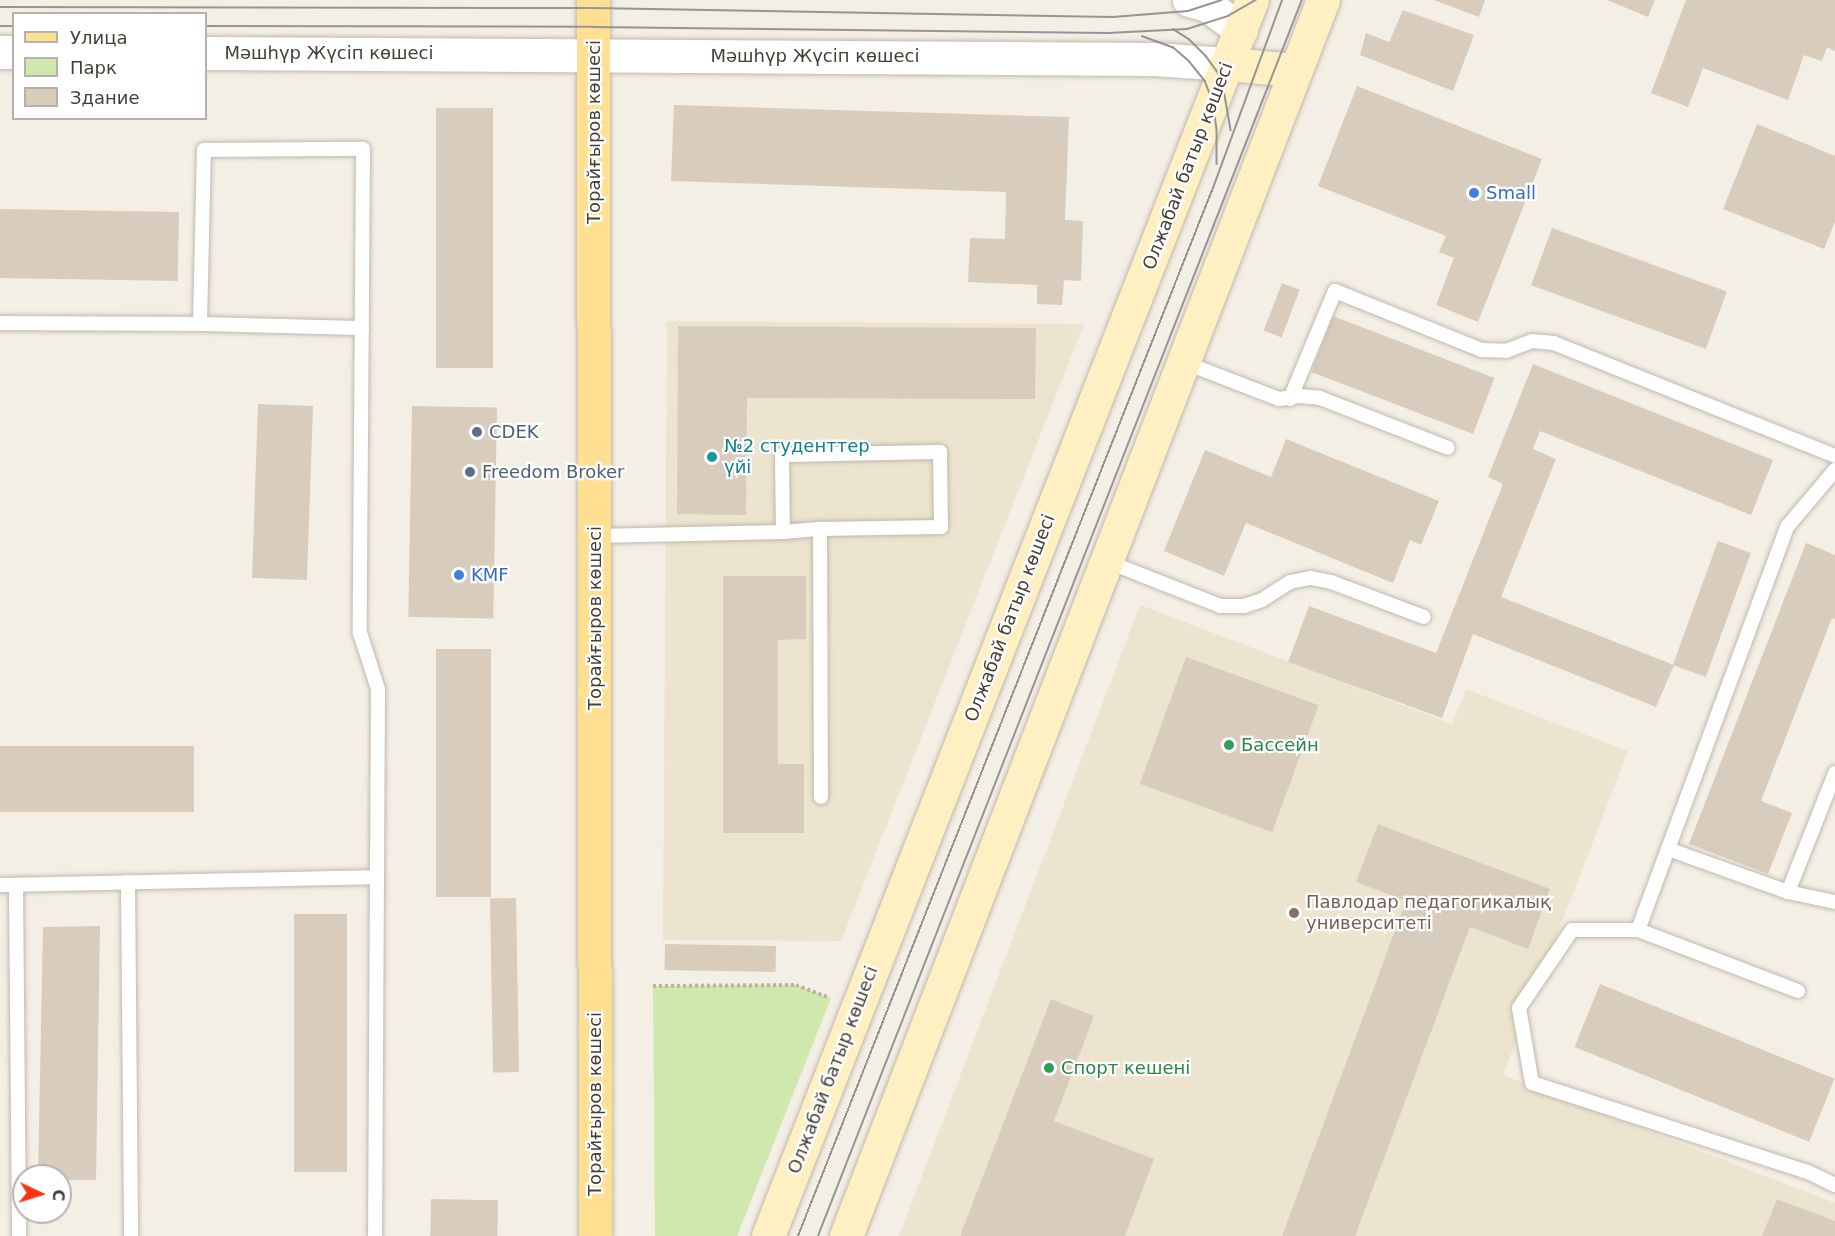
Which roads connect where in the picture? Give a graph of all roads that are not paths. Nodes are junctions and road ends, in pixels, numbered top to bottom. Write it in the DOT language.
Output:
graph roads {
  1 [pos="593,0"];
  2 [pos="1189,0"];
  3 [pos="1323,0"];
  4 [pos="1247,15"];
  5 [pos="207,52"];
  6 [pos="592,54"];
  7 [pos="1227,64"];
  8 [pos="1296,70"];
  9 [pos="0,323"];
  10 [pos="200,324"];
  11 [pos="362,328"];
  12 [pos="1183,362"];
  13 [pos="1290,399"];
  14 [pos="1448,448"];
  15 [pos="1835,456"];
  16 [pos="1835,470"];
  17 [pos="820,529"];
  18 [pos="783,532"];
  19 [pos="595,536"];
  20 [pos="1106,561"];
  21 [pos="1424,617"];
  22 [pos="1835,773"];
  23 [pos="821,797"];
  24 [pos="1668,849"];
  25 [pos="377,877"];
  26 [pos="128,882"];
  27 [pos="0,885"];
  28 [pos="16,885"];
  29 [pos="1788,892"];
  30 [pos="1835,902"];
  31 [pos="1638,930"];
  32 [pos="1798,991"];
  33 [pos="1835,1185"];
  34 [pos="19,1236"];
  35 [pos="131,1236"];
  36 [pos="375,1236"];
  37 [pos="596,1236"];
  38 [pos="768,1236"];
  39 [pos="846,1236"];
  1 -- 6 [label="main road, Торайғыров көшесі"];
  2 -- 4 [label="street"];
  3 -- 8 [label="main road"];
  4 -- 7 [label="main road, Олжабай батыр көшесі"];
  4 -- 8 [label="main road"];
  5 -- 6 [label="street, Мәшһүр Жүсіп көшесі"];
  6 -- 7 [label="street, Мәшһүр Жүсіп көшесі"];
  6 -- 19 [label="main road, Торайғыров көшесі"];
  7 -- 8 [label="main road, Мәшһүр Жүсіп көшесі"];
  7 -- 38 [label="main road, Олжабай батыр көшесі"];
  8 -- 12 [label="main road"];
  9 -- 10 [label="lane"];
  10 -- 11 [label="lane"];
  10 -- 11 [label="lane"];
  11 -- 25 [label="lane"];
  12 -- 13 [label="lane"];
  12 -- 20 [label="main road"];
  13 -- 14 [label="lane"];
  13 -- 15 [label="lane"];
  16 -- 24 [label="lane"];
  17 -- 18 [label="lane"];
  17 -- 18 [label="lane"];
  17 -- 23 [label="lane"];
  18 -- 19 [label="lane"];
  19 -- 37 [label="main road, Торайғыров көшесі"];
  20 -- 21 [label="lane"];
  20 -- 39 [label="main road"];
  22 -- 29 [label="lane"];
  24 -- 29 [label="lane"];
  24 -- 31 [label="lane"];
  25 -- 26 [label="lane"];
  25 -- 36 [label="lane"];
  26 -- 28 [label="lane"];
  26 -- 35 [label="lane"];
  27 -- 28 [label="lane"];
  28 -- 34 [label="lane"];
  29 -- 30 [label="lane"];
  31 -- 32 [label="lane"];
  31 -- 33 [label="lane"];
}
